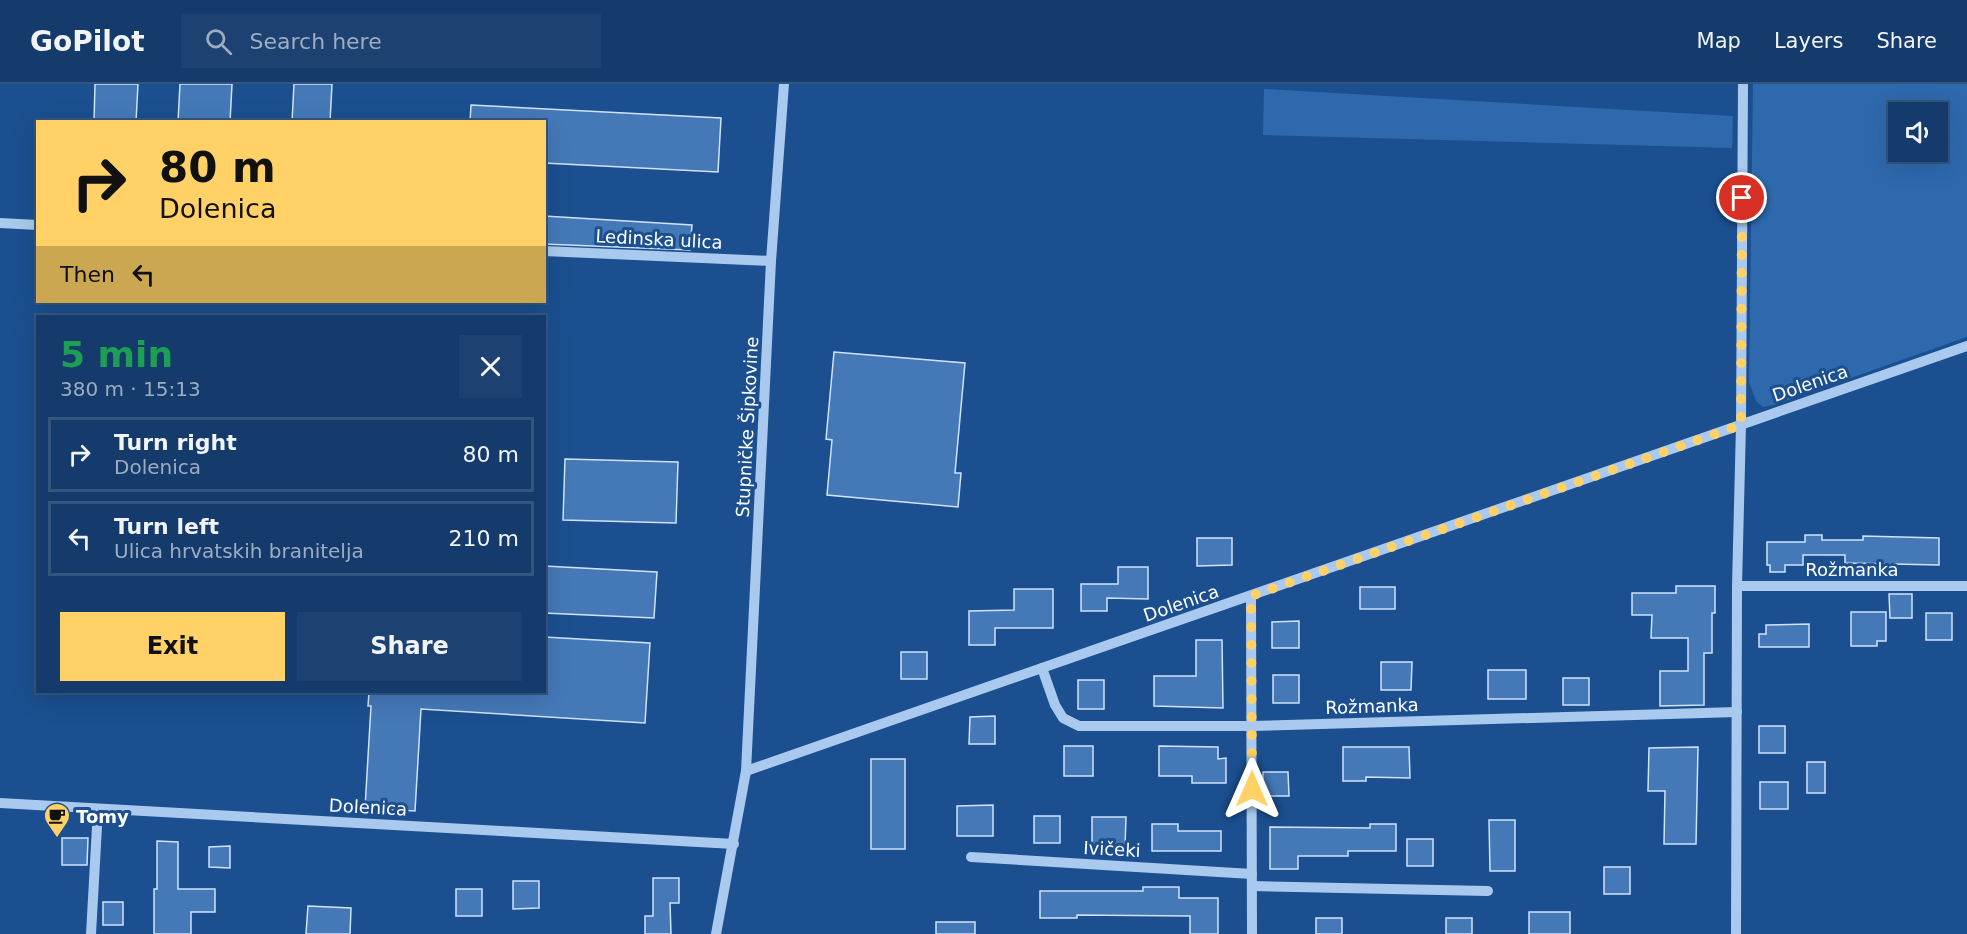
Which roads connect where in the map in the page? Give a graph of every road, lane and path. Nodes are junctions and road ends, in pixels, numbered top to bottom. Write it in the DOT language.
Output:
graph roads {
  1 [pos="784,84"];
  2 [pos="1743,84"];
  3 [pos="0,223"];
  4 [pos="36,225"];
  5 [pos="546,251"];
  6 [pos="771,261"];
  7 [pos="1967,346"];
  8 [pos="1741,425"];
  9 [pos="1737,586"];
  10 [pos="1967,586"];
  11 [pos="1251,596"];
  12 [pos="1042,668"];
  13 [pos="1737,712"];
  14 [pos="1251,726"];
  15 [pos="746,771"];
  16 [pos="0,803"];
  17 [pos="98,808"];
  18 [pos="734,844"];
  19 [pos="971,857"];
  20 [pos="1252,874"];
  21 [pos="1252,886"];
  22 [pos="1488,891"];
  23 [pos="91,934"];
  24 [pos="716,934"];
  25 [pos="1252,934"];
  26 [pos="1736,934"];
  1 -- 6 [label="street, Stupničke Šipkovine"];
  2 -- 8 [label="street"];
  3 -- 4 [label="street"];
  5 -- 6 [label="street, Ledinska ulica"];
  6 -- 15 [label="street, Stupničke Šipkovine"];
  7 -- 8 [label="street, Dolenica"];
  8 -- 9 [label="street"];
  8 -- 11 [label="street, Dolenica"];
  9 -- 10 [label="street, Rožmanka"];
  9 -- 13 [label="street"];
  11 -- 12 [label="street, Dolenica"];
  11 -- 14 [label="street"];
  12 -- 14 [label="street, Rožmanka"];
  12 -- 15 [label="street, Dolenica"];
  13 -- 14 [label="street, Rožmanka"];
  13 -- 26 [label="street"];
  14 -- 20 [label="street"];
  15 -- 18 [label="street, Stupničke Šipkovine"];
  16 -- 17 [label="street, Dolenica"];
  17 -- 18 [label="street, Dolenica"];
  17 -- 23 [label="street"];
  18 -- 24 [label="street, Stupničke Šipkovine"];
  19 -- 20 [label="street, Ivičeki"];
  20 -- 21 [label="street"];
  21 -- 22 [label="street"];
  21 -- 25 [label="street"];
}
